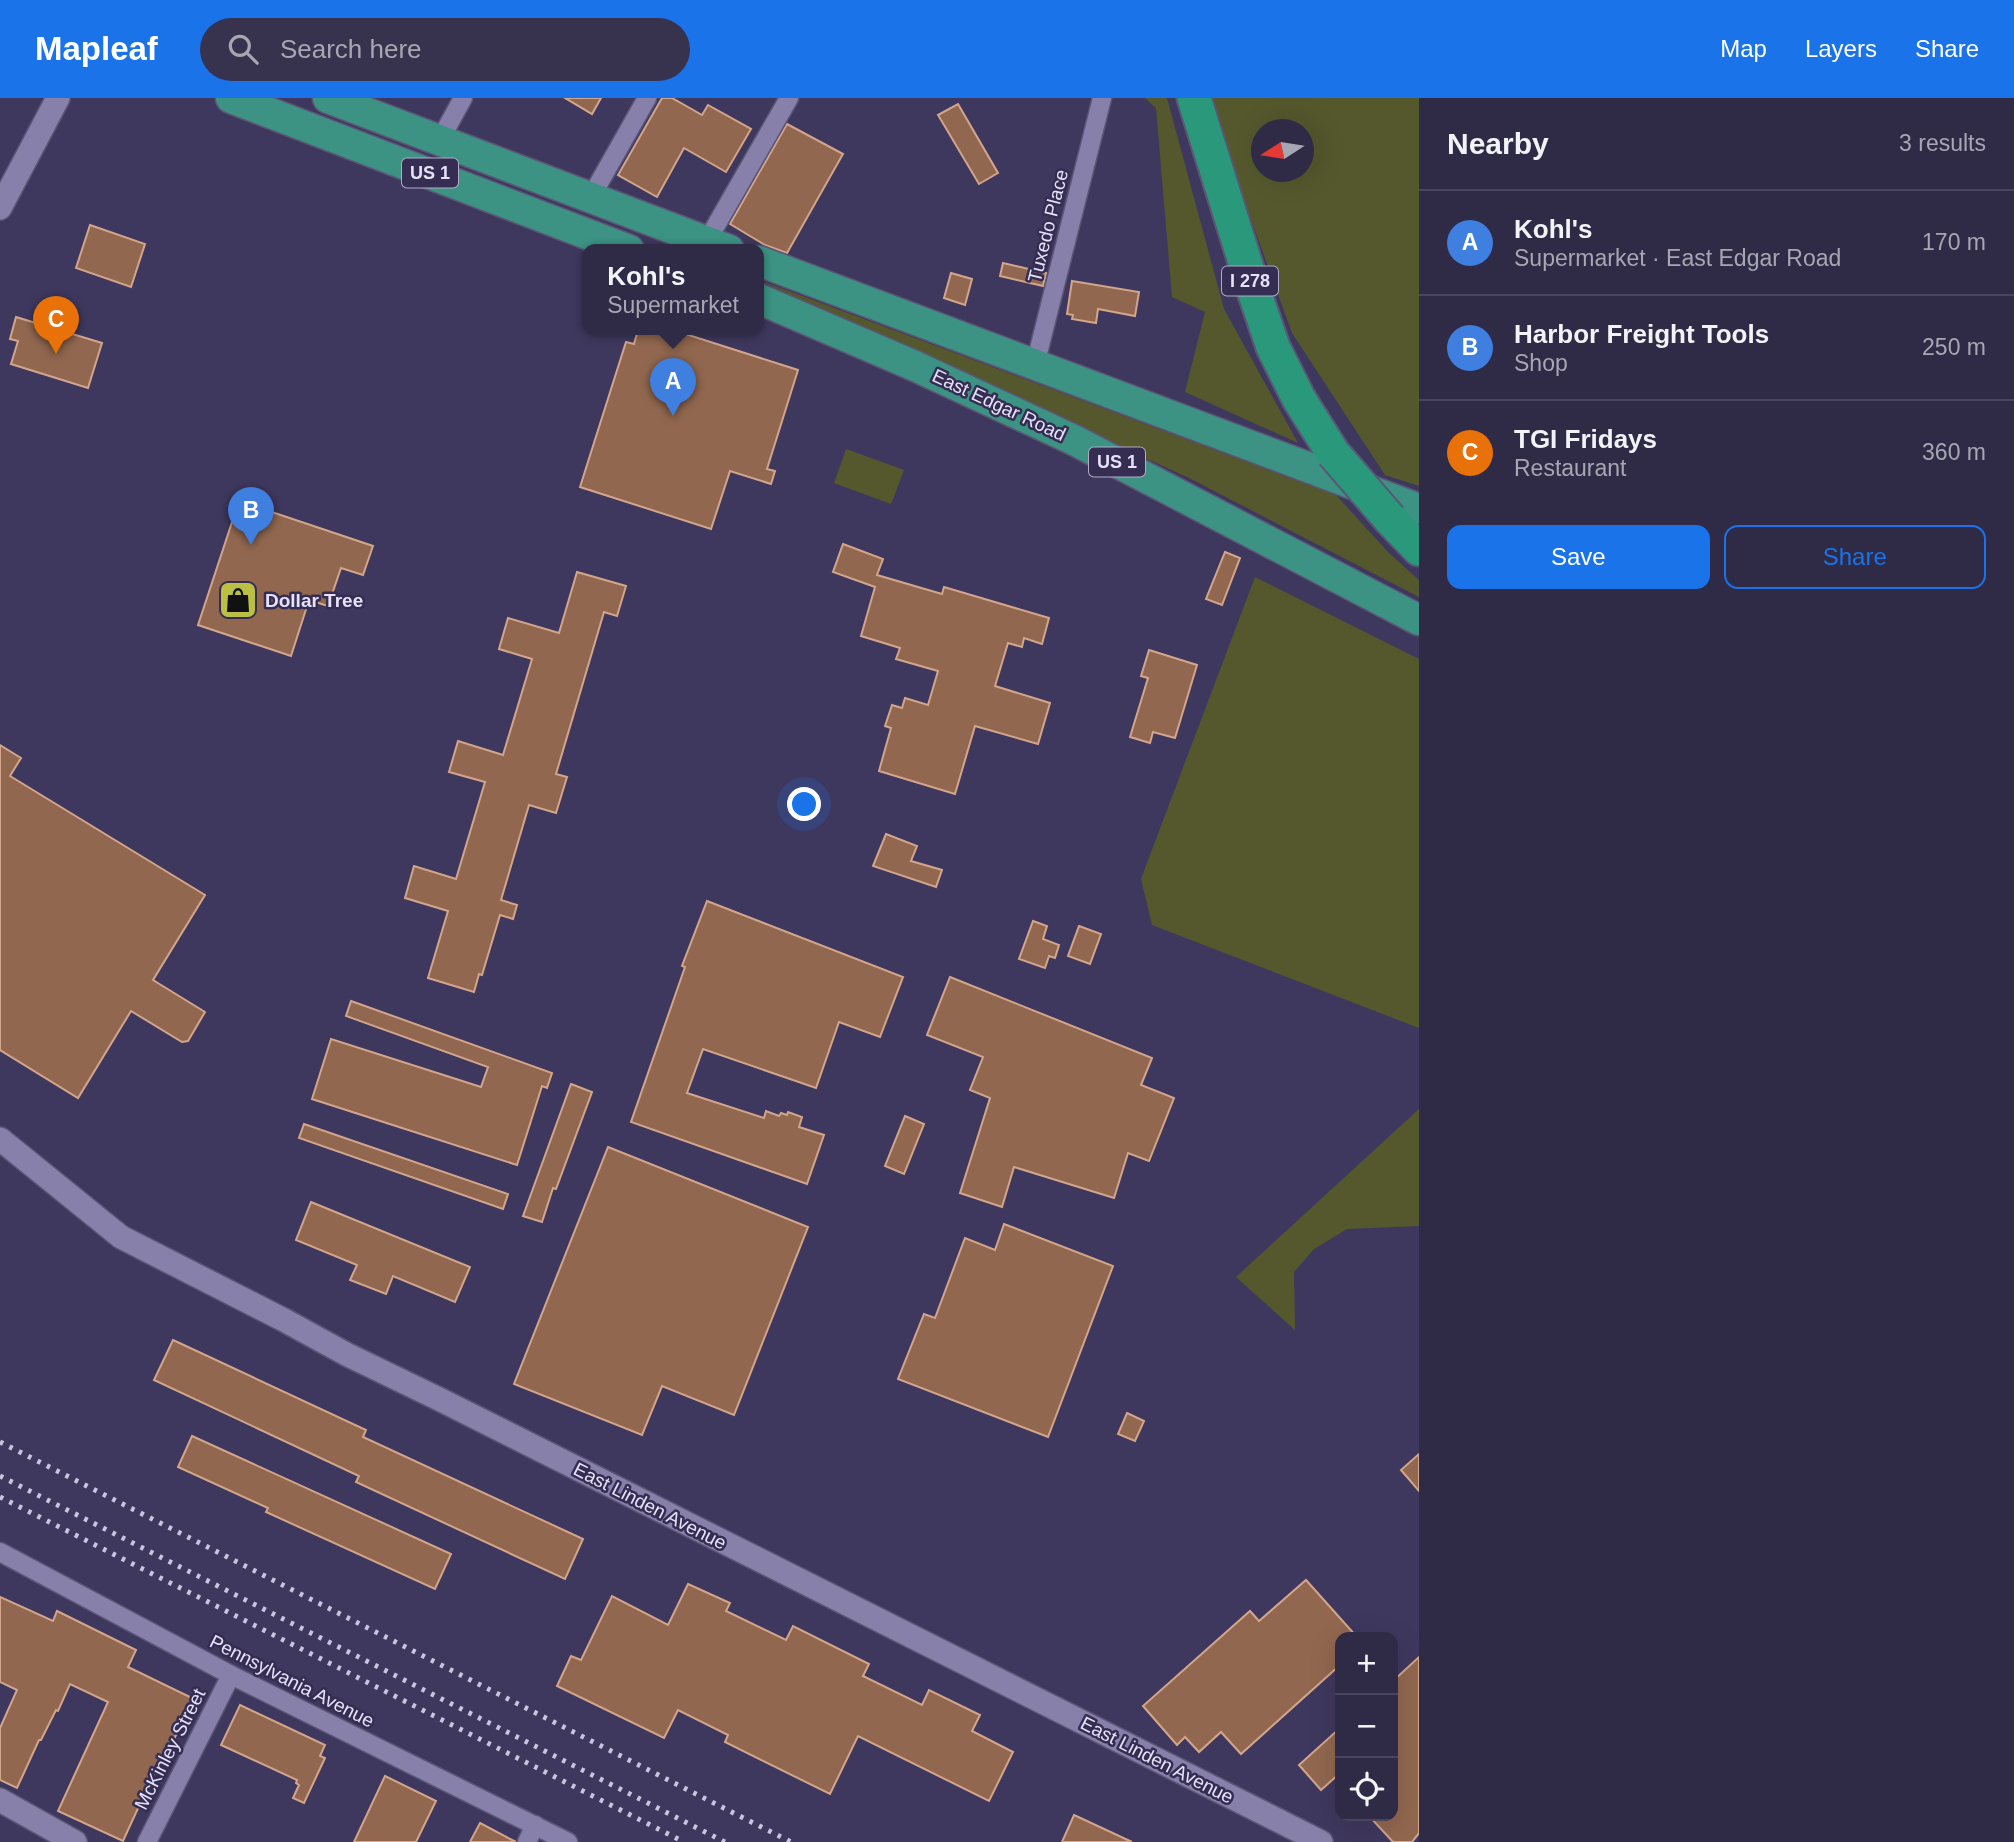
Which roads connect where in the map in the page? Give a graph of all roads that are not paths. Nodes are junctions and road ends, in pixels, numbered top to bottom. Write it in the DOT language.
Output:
graph roads {
  1 [pos="58,98"];
  2 [pos="231,98"];
  3 [pos="328,98"];
  4 [pos="463,98"];
  5 [pos="647,98"];
  6 [pos="789,98"];
  7 [pos="1102,98"];
  8 [pos="1194,98"];
  9 [pos="440,140"];
  10 [pos="591,197"];
  11 [pos="0,208"];
  12 [pos="613,244"];
  13 [pos="713,244"];
  14 [pos="719,244"];
  15 [pos="764,263"];
  16 [pos="764,301"];
  17 [pos="1035,365"];
  18 [pos="1404,514"];
  19 [pos="1419,549"];
  20 [pos="1419,620"];
  21 [pos="0,1139"];
  22 [pos="0,1552"];
  23 [pos="231,1675"];
  24 [pos="0,1800"];
  25 [pos="535,1825"];
  26 [pos="75,1842"];
  27 [pos="147,1842"];
  28 [pos="527,1842"];
  29 [pos="568,1842"];
  30 [pos="1321,1842"];
  1 -- 11 [label="street"];
  2 -- 12 [label="highway, US 1"];
  3 -- 9 [label="highway, US 1"];
  4 -- 9 [label="street"];
  5 -- 10 [label="street"];
  6 -- 14 [label="street"];
  7 -- 17 [label="street, Tuxedo Place"];
  8 -- 18 [label="highway, I 278, bridge"];
  9 -- 10 [label="highway, US 1"];
  10 -- 13 [label="highway, US 1"];
  15 -- 17 [label="highway"];
  16 -- 20 [label="highway, East Edgar Road / US 1"];
  17 -- 18 [label="highway"];
  18 -- 19 [label="highway, I 278"];
  21 -- 30 [label="street, East Linden Avenue"];
  22 -- 23 [label="street, Pennsylvania Avenue"];
  23 -- 25 [label="street, Pennsylvania Avenue"];
  23 -- 27 [label="street, McKinley Street"];
  24 -- 26 [label="street"];
  25 -- 28 [label="street"];
  25 -- 29 [label="street, Pennsylvania Avenue"];
}
